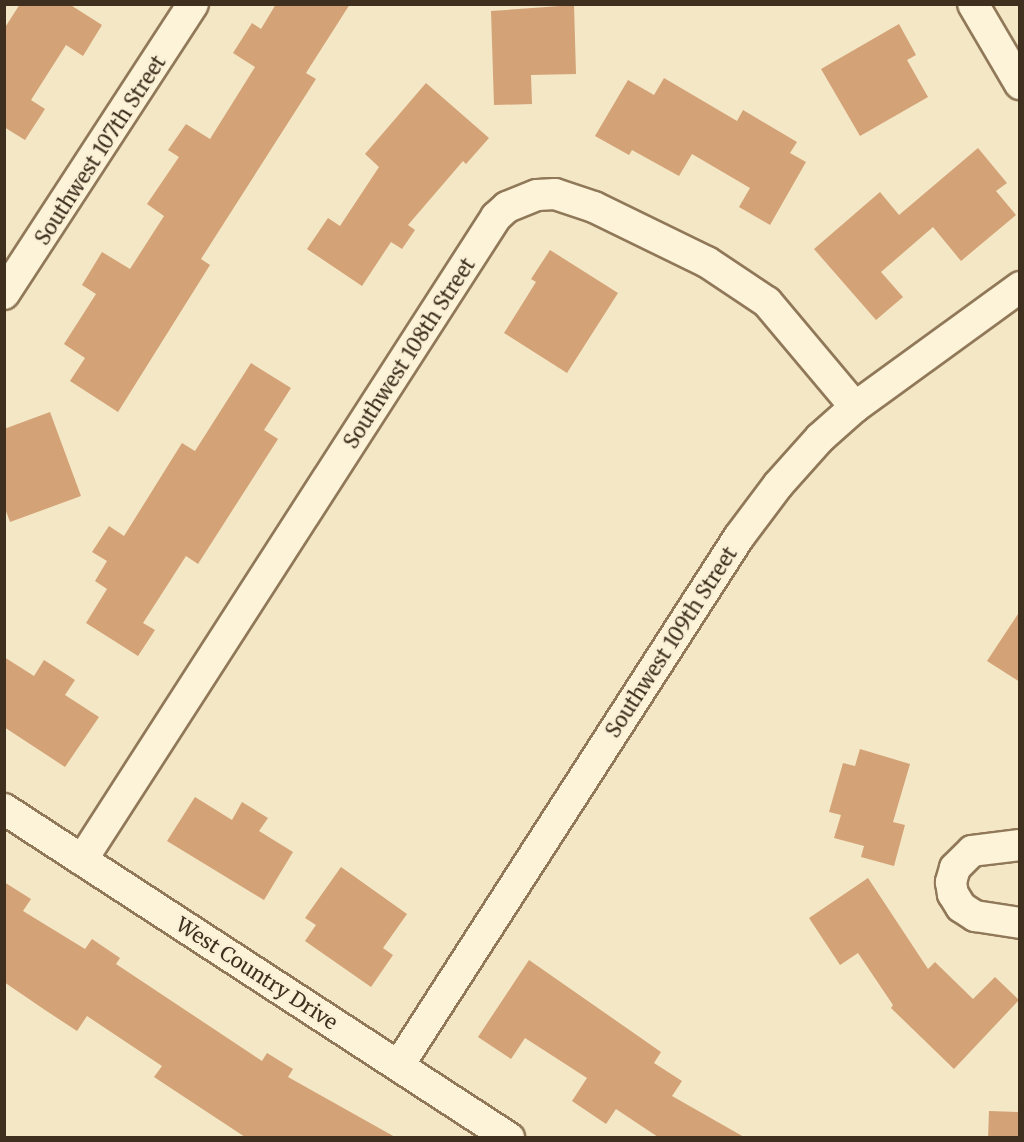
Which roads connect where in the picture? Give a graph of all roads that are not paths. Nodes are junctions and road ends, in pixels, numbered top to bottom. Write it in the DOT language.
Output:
graph roads {
  1 [pos="193,4"];
  2 [pos="973,4"];
  3 [pos="1020,84"];
  4 [pos="1020,287"];
  5 [pos="4,294"];
  6 [pos="855,407"];
  7 [pos="4,809"];
  8 [pos="1020,845"];
  9 [pos="82,860"];
  10 [pos="1020,924"];
  11 [pos="399,1065"];
  12 [pos="509,1137"];
  1 -- 5 [label="street, Southwest 107th Street"];
  2 -- 3 [label="street"];
  4 -- 6 [label="street, Southwest 109th Street"];
  6 -- 9 [label="street, Southwest 108th Street"];
  6 -- 11 [label="street, Southwest 109th Street"];
  7 -- 9 [label="street, West Country Drive"];
  8 -- 10 [label="street"];
  9 -- 11 [label="street, West Country Drive"];
  11 -- 12 [label="street, West Country Drive"];
}
